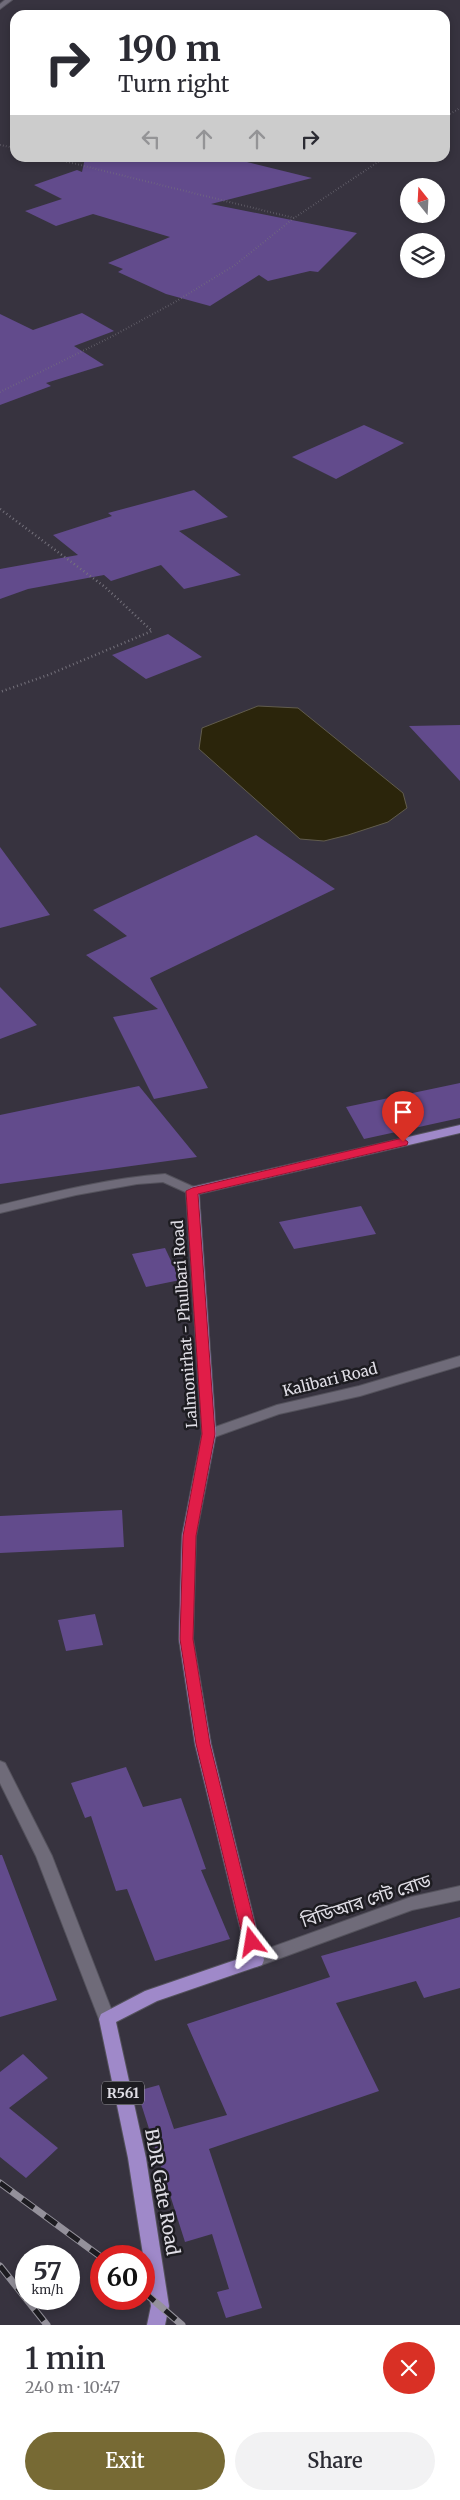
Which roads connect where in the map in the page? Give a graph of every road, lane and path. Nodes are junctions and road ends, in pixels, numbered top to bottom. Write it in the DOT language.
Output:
graph roads {
  1 [pos="9,0"];
  2 [pos="0,7"];
  3 [pos="68,162"];
  4 [pos="378,162"];
  5 [pos="294,218"];
  6 [pos="0,392"];
  7 [pos="0,509"];
  8 [pos="0,692"];
  9 [pos="460,1128"];
  10 [pos="192,1191"];
  11 [pos="0,1209"];
  12 [pos="460,1361"];
  13 [pos="209,1434"];
  14 [pos="0,1767"];
  15 [pos="460,1893"];
  16 [pos="256,1960"];
  17 [pos="107,2019"];
  18 [pos="156,2325"];
  1 -- 2 [label="street"];
  3 -- 5 [label="path"];
  4 -- 5 [label="path"];
  5 -- 6 [label="path"];
  7 -- 8 [label="path"];
  9 -- 10 [label="main road"];
  10 -- 11 [label="street"];
  10 -- 13 [label="main road, Lalmonirhat - Phulbari Road"];
  12 -- 13 [label="street, Kalibari Road"];
  13 -- 16 [label="main road, Lalmonirhat - Phulbari Road"];
  14 -- 17 [label="street"];
  15 -- 16 [label="street, বিডিআর গেট রোড"];
  16 -- 17 [label="main road"];
  17 -- 18 [label="main road, BDR Gate Road / R561"];
}
